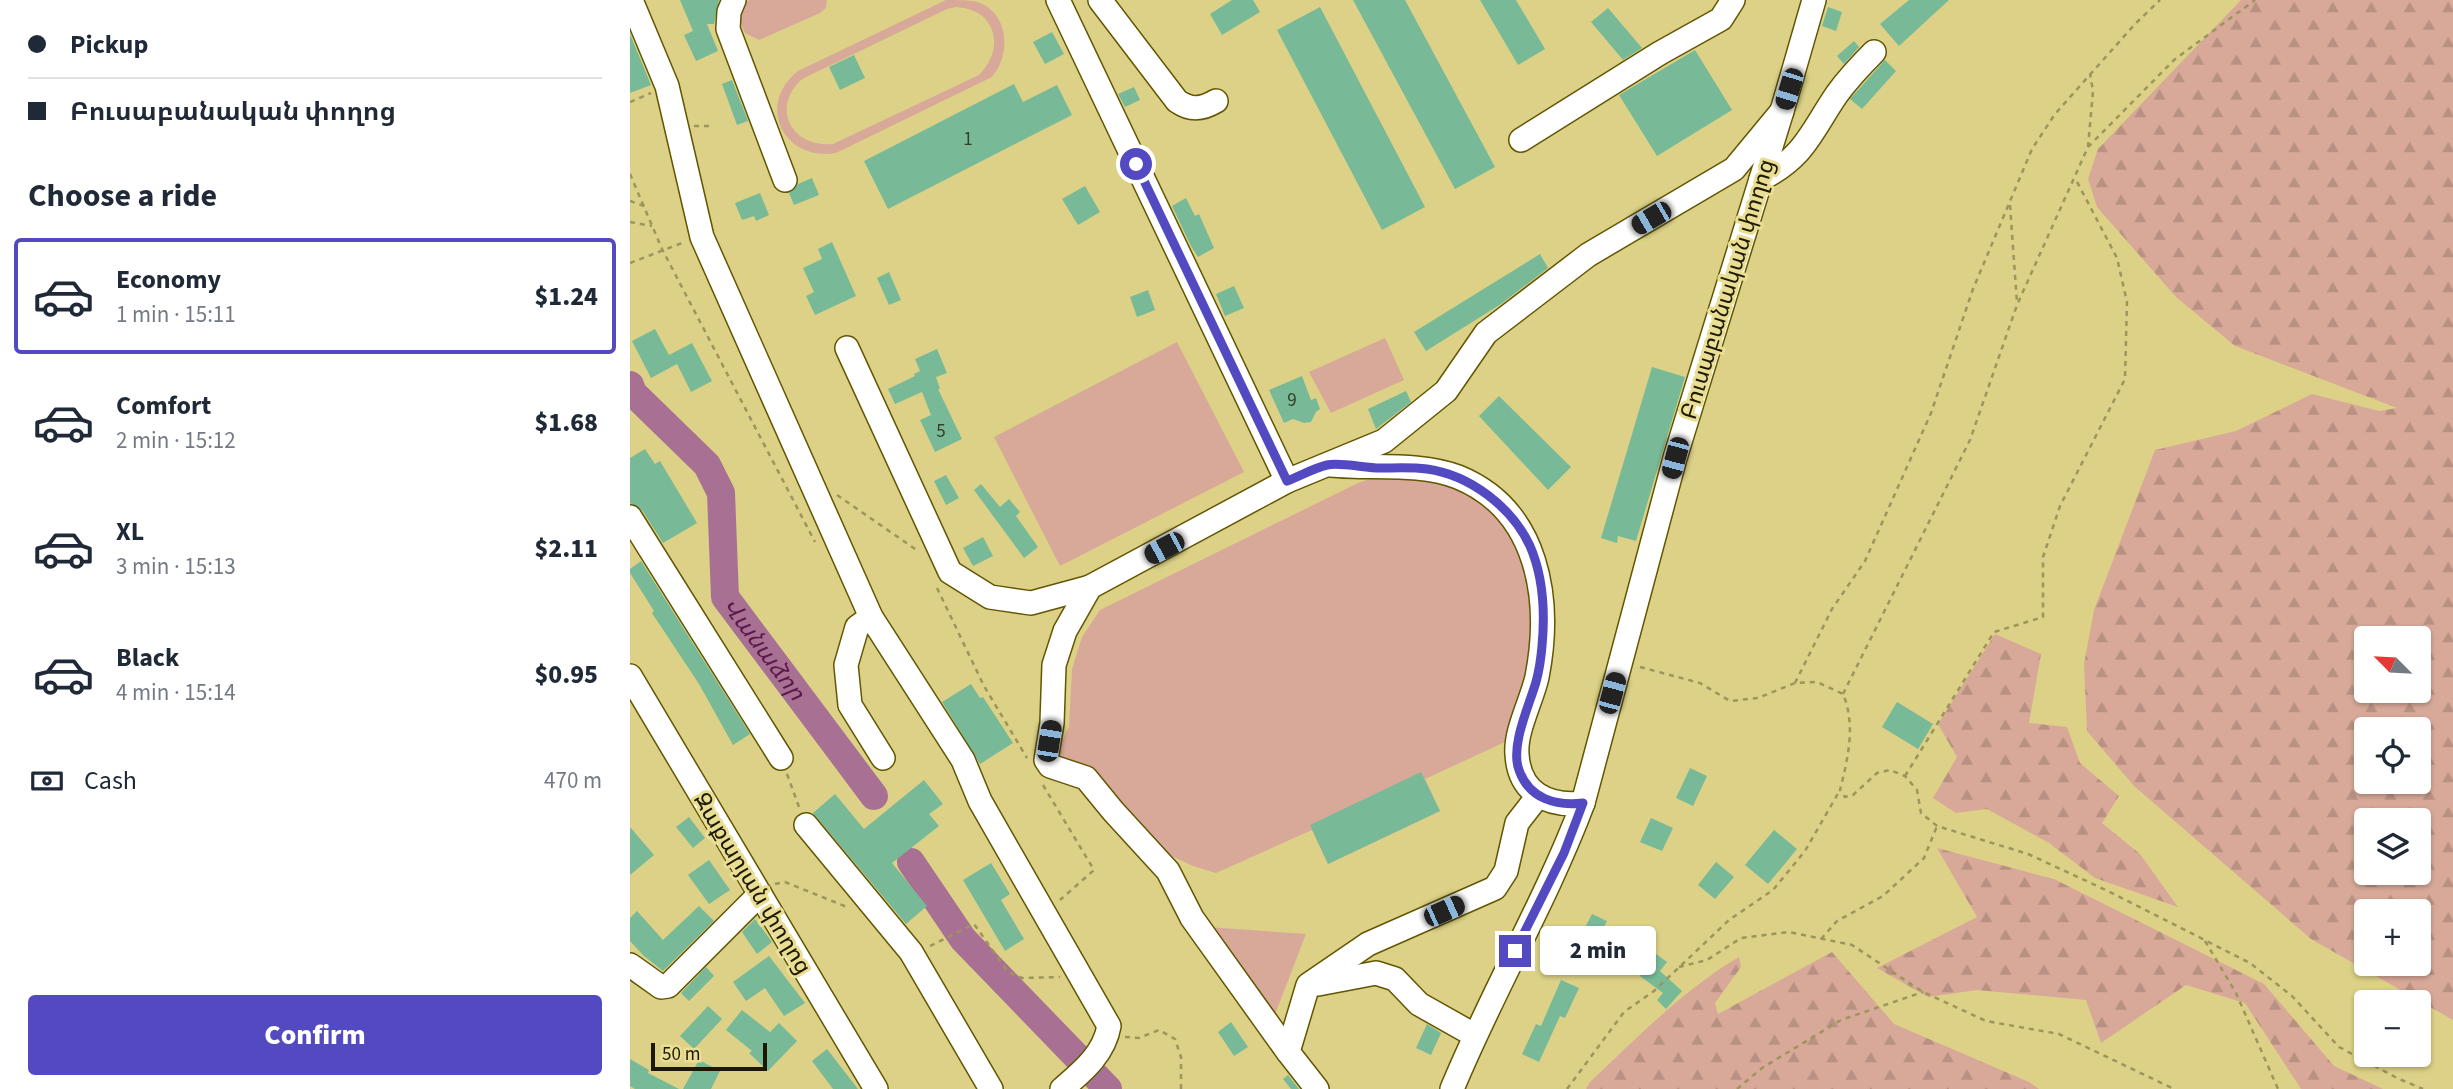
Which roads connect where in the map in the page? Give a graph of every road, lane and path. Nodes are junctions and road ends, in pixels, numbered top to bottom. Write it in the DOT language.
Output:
graph roads {
  1 [pos="631,0"];
  2 [pos="734,0"];
  3 [pos="1058,0"];
  4 [pos="1100,0"];
  5 [pos="1733,0"];
  6 [pos="1814,0"];
  7 [pos="2160,0"];
  8 [pos="2255,0"];
  9 [pos="1874,52"];
  10 [pos="2091,74"];
  11 [pos="654,92"];
  12 [pos="1216,101"];
  13 [pos="630,102"];
  14 [pos="1782,111"];
  15 [pos="697,125"];
  16 [pos="711,125"];
  17 [pos="1521,140"];
  18 [pos="2088,147"];
  19 [pos="630,174"];
  20 [pos="2075,177"];
  21 [pos="1761,179"];
  22 [pos="785,180"];
  23 [pos="630,201"];
  24 [pos="2010,201"];
  25 [pos="644,206"];
  26 [pos="630,222"];
  27 [pos="652,226"];
  28 [pos="702,237"];
  29 [pos="662,249"];
  30 [pos="630,263"];
  31 [pos="2018,304"];
  32 [pos="847,348"];
  33 [pos="1328,464"];
  34 [pos="809,475"];
  35 [pos="1287,481"];
  36 [pos="630,517"];
  37 [pos="820,551"];
  38 [pos="920,552"];
  39 [pos="1090,587"];
  40 [pos="937,589"];
  41 [pos="871,617"];
  42 [pos="1620,662"];
  43 [pos="630,676"];
  44 [pos="1795,683"];
  45 [pos="1843,694"];
  46 [pos="781,758"];
  47 [pos="883,758"];
  48 [pos="1032,766"];
  49 [pos="1905,776"];
  50 [pos="1039,778"];
  51 [pos="1840,790"];
  52 [pos="1538,796"];
  53 [pos="1583,803"];
  54 [pos="806,825"];
  55 [pos="1937,825"];
  56 [pos="760,894"];
  57 [pos="872,905"];
  58 [pos="1045,913"];
  59 [pos="1821,939"];
  60 [pos="2205,941"];
  61 [pos="940,942"];
  62 [pos="630,965"];
  63 [pos="1679,967"];
  64 [pos="1081,976"];
  65 [pos="1308,985"];
  66 [pos="1923,992"];
  67 [pos="1108,1035"];
  68 [pos="1474,1035"];
  69 [pos="1288,1052"];
  70 [pos="1074,1079"];
  71 [pos="876,1089"];
  72 [pos="991,1089"];
  73 [pos="1181,1089"];
  74 [pos="1317,1089"];
  75 [pos="1452,1089"];
  76 [pos="1567,1089"];
  77 [pos="1737,1089"];
  78 [pos="2174,1089"];
  79 [pos="2278,1089"];
  80 [pos="2423,1089"];
  1 -- 28 [label="street"];
  2 -- 22 [label="street"];
  3 -- 35 [label="street"];
  4 -- 12 [label="street"];
  5 -- 17 [label="street"];
  6 -- 14 [label="street, Բուսաբանական փողոց"];
  7 -- 10 [label="path"];
  8 -- 18 [label="path"];
  9 -- 21 [label="street"];
  10 -- 18 [label="path"];
  10 -- 24 [label="path"];
  11 -- 13 [label="path"];
  14 -- 21 [label="street, Բուսաբանական փողոց"];
  14 -- 33 [label="street"];
  15 -- 16 [label="path"];
  18 -- 20 [label="path"];
  19 -- 25 [label="path"];
  20 -- 31 [label="path"];
  20 -- 49 [label="path"];
  21 -- 42 [label="street, Բուսաբանական փողոց"];
  23 -- 25 [label="path"];
  24 -- 31 [label="path"];
  24 -- 44 [label="path"];
  25 -- 27 [label="path"];
  26 -- 27 [label="path"];
  27 -- 29 [label="path"];
  28 -- 29 [label="path"];
  28 -- 34 [label="street"];
  29 -- 30 [label="path"];
  29 -- 37 [label="path"];
  31 -- 45 [label="path"];
  32 -- 39 [label="street"];
  33 -- 35 [label="street"];
  33 -- 52 [label="street"];
  34 -- 38 [label="path"];
  34 -- 41 [label="street"];
  35 -- 39 [label="street"];
  36 -- 46 [label="street"];
  39 -- 69 [label="street"];
  40 -- 48 [label="path"];
  41 -- 47 [label="street"];
  41 -- 58 [label="street"];
  42 -- 44 [label="path"];
  42 -- 53 [label="street, Բուսաբանական փողոց"];
  43 -- 56 [label="street, Զաքարյան փողոց"];
  44 -- 45 [label="path"];
  45 -- 51 [label="path"];
  46 -- 54 [label="path"];
  49 -- 51 [label="path"];
  49 -- 55 [label="path"];
  50 -- 58 [label="path"];
  51 -- 63 [label="path"];
  52 -- 53 [label="street"];
  52 -- 65 [label="street"];
  53 -- 68 [label="street, Բուսաբանական փողոց"];
  54 -- 57 [label="street"];
  55 -- 59 [label="path"];
  55 -- 60 [label="path"];
  56 -- 57 [label="path"];
  56 -- 62 [label="street"];
  56 -- 71 [label="street, Զաքարյան փողոց"];
  57 -- 72 [label="street"];
  58 -- 64 [label="street"];
  59 -- 63 [label="path"];
  59 -- 66 [label="path"];
  60 -- 79 [label="path"];
  60 -- 80 [label="path"];
  61 -- 64 [label="path"];
  63 -- 76 [label="path"];
  64 -- 67 [label="street"];
  65 -- 68 [label="street"];
  65 -- 69 [label="street"];
  66 -- 77 [label="path"];
  66 -- 78 [label="path"];
  67 -- 70 [label="street"];
  67 -- 73 [label="path"];
  68 -- 75 [label="street, Բուսաբանական փողոց"];
  69 -- 74 [label="street"];
}
